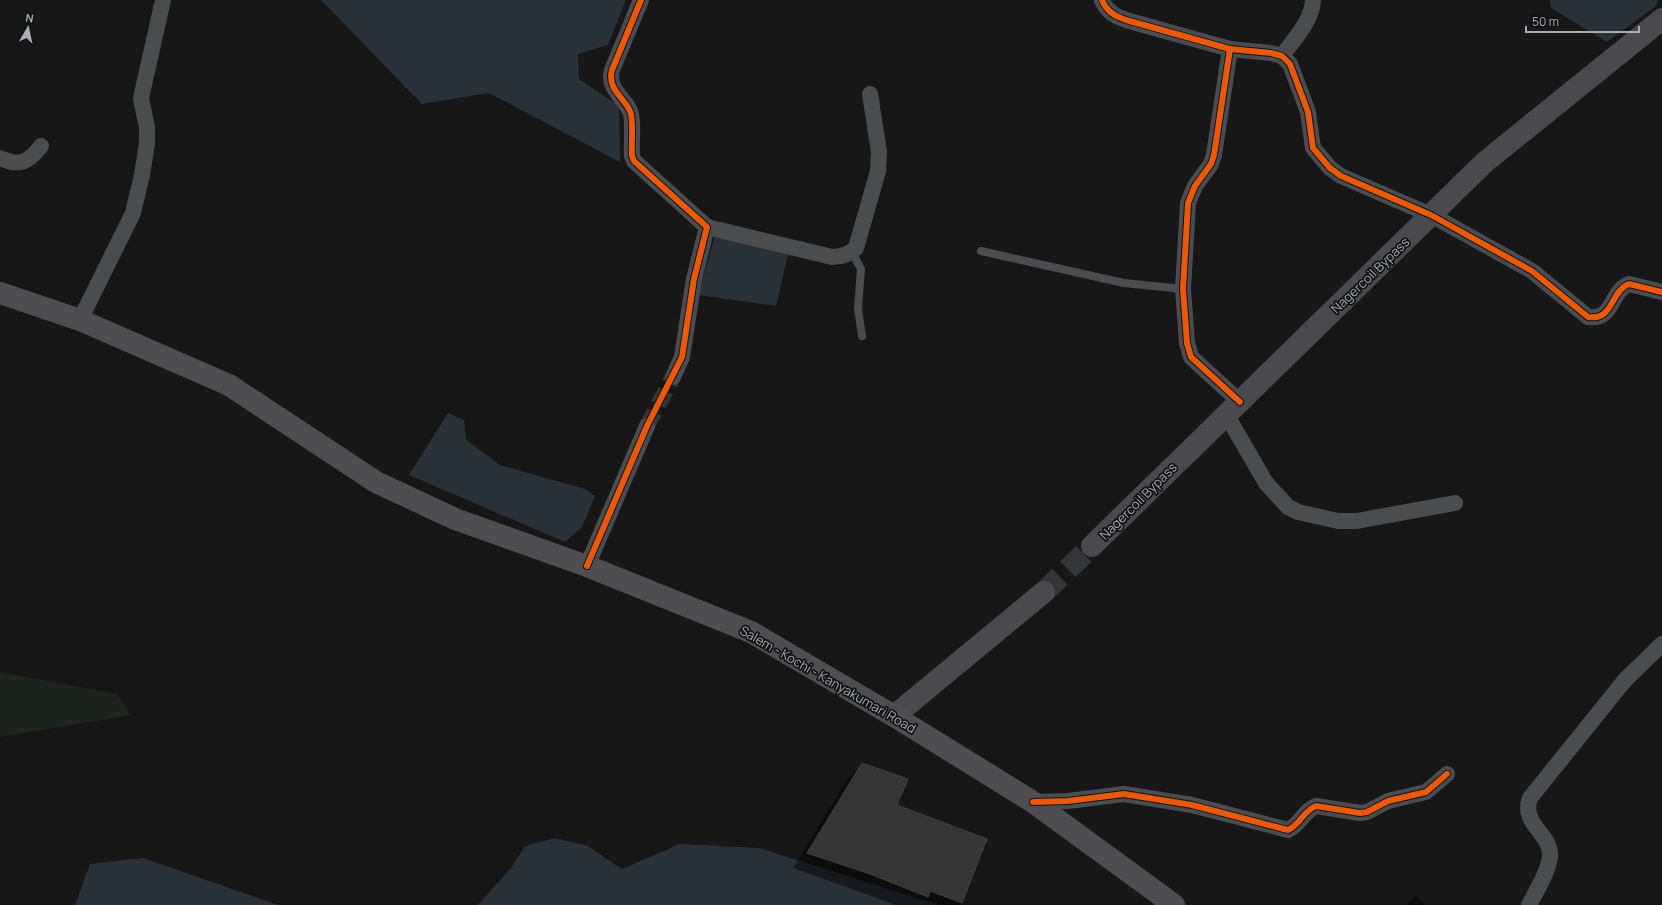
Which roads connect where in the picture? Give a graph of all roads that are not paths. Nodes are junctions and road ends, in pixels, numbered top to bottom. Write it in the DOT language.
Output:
graph roads {
  1 [pos="163,0"];
  2 [pos="641,0"];
  3 [pos="1102,0"];
  4 [pos="1313,4"];
  5 [pos="1662,19"];
  6 [pos="1230,48"];
  7 [pos="1282,56"];
  8 [pos="870,94"];
  9 [pos="41,146"];
  10 [pos="0,158"];
  11 [pos="1431,215"];
  12 [pos="707,227"];
  13 [pos="981,251"];
  14 [pos="852,252"];
  15 [pos="1184,289"];
  16 [pos="0,292"];
  17 [pos="1662,292"];
  18 [pos="80,320"];
  19 [pos="862,336"];
  20 [pos="673,377"];
  21 [pos="1233,408"];
  22 [pos="647,426"];
  23 [pos="1455,503"];
  24 [pos="1092,546"];
  25 [pos="586,566"];
  26 [pos="1044,592"];
  27 [pos="1662,644"];
  28 [pos="894,716"];
  29 [pos="1447,774"];
  30 [pos="1033,802"];
  31 [pos="1174,905"];
  32 [pos="1529,905"];
  1 -- 18 [label="street"];
  2 -- 12 [label="street"];
  3 -- 6 [label="street"];
  4 -- 7 [label="street"];
  5 -- 11 [label="main road, Nagercoil Bypass"];
  6 -- 7 [label="street"];
  6 -- 15 [label="street"];
  7 -- 11 [label="street"];
  8 -- 14 [label="street"];
  9 -- 10 [label="street"];
  11 -- 17 [label="street"];
  11 -- 21 [label="main road, Nagercoil Bypass"];
  12 -- 14 [label="street"];
  12 -- 20 [label="street"];
  13 -- 15 [label="lane"];
  14 -- 19 [label="lane"];
  15 -- 21 [label="street"];
  16 -- 18 [label="highway, Salem - Kochi - Kanyakumari Road"];
  18 -- 25 [label="highway, Salem - Kochi - Kanyakumari Road"];
  21 -- 23 [label="street"];
  21 -- 24 [label="main road, Nagercoil Bypass"];
  22 -- 25 [label="street"];
  25 -- 28 [label="highway, Salem - Kochi - Kanyakumari Road"];
  26 -- 28 [label="main road"];
  27 -- 32 [label="street"];
  28 -- 30 [label="highway, Salem - Kochi - Kanyakumari Road"];
  29 -- 30 [label="street"];
  30 -- 31 [label="highway, Salem - Kochi - Kanyakumari Road"];
}
